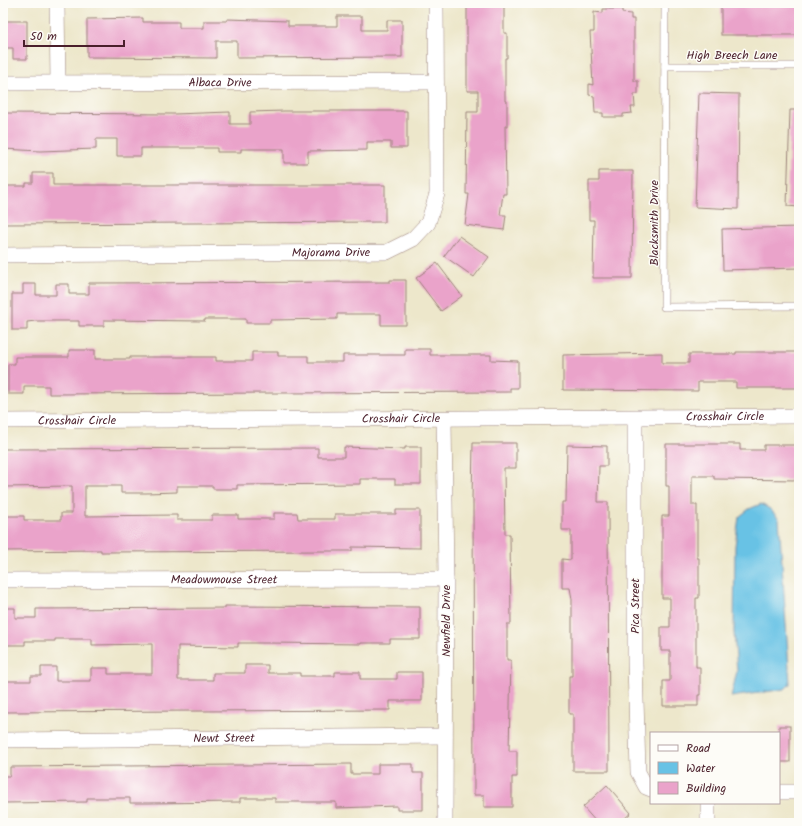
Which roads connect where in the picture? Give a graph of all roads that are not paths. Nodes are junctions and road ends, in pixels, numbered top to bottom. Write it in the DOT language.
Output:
graph roads {
  1 [pos="57,3"];
  2 [pos="436,3"];
  3 [pos="665,3"];
  4 [pos="665,66"];
  5 [pos="799,66"];
  6 [pos="436,82"];
  7 [pos="3,83"];
  8 [pos="58,83"];
  9 [pos="3,255"];
  10 [pos="799,306"];
  11 [pos="799,416"];
  12 [pos="635,418"];
  13 [pos="444,419"];
  14 [pos="3,421"];
  15 [pos="446,579"];
  16 [pos="3,580"];
  17 [pos="445,736"];
  18 [pos="3,740"];
  19 [pos="650,789"];
  20 [pos="780,792"];
  21 [pos="799,792"];
  22 [pos="708,804"];
  23 [pos="445,823"];
  24 [pos="708,823"];
  1 -- 8 [label="street"];
  2 -- 6 [label="street, Majorama Drive"];
  3 -- 4 [label="lane, Blacksmith Drive"];
  4 -- 5 [label="lane, High Breech Lane"];
  4 -- 10 [label="lane, Blacksmith Drive"];
  6 -- 8 [label="street, Albaca Drive"];
  6 -- 9 [label="street, Majorama Drive"];
  7 -- 8 [label="street, Albaca Drive"];
  11 -- 12 [label="street, Crosshair Circle"];
  12 -- 13 [label="street, Crosshair Circle"];
  12 -- 19 [label="street, Pica Street"];
  13 -- 14 [label="street, Crosshair Circle"];
  13 -- 15 [label="street, Newfield Drive"];
  15 -- 16 [label="street, Meadowmouse Street"];
  15 -- 17 [label="street, Newfield Drive"];
  17 -- 18 [label="street, Newt Street"];
  17 -- 23 [label="street, Newfield Drive"];
  20 -- 21 [label="street"];
  22 -- 24 [label="street"];
}
